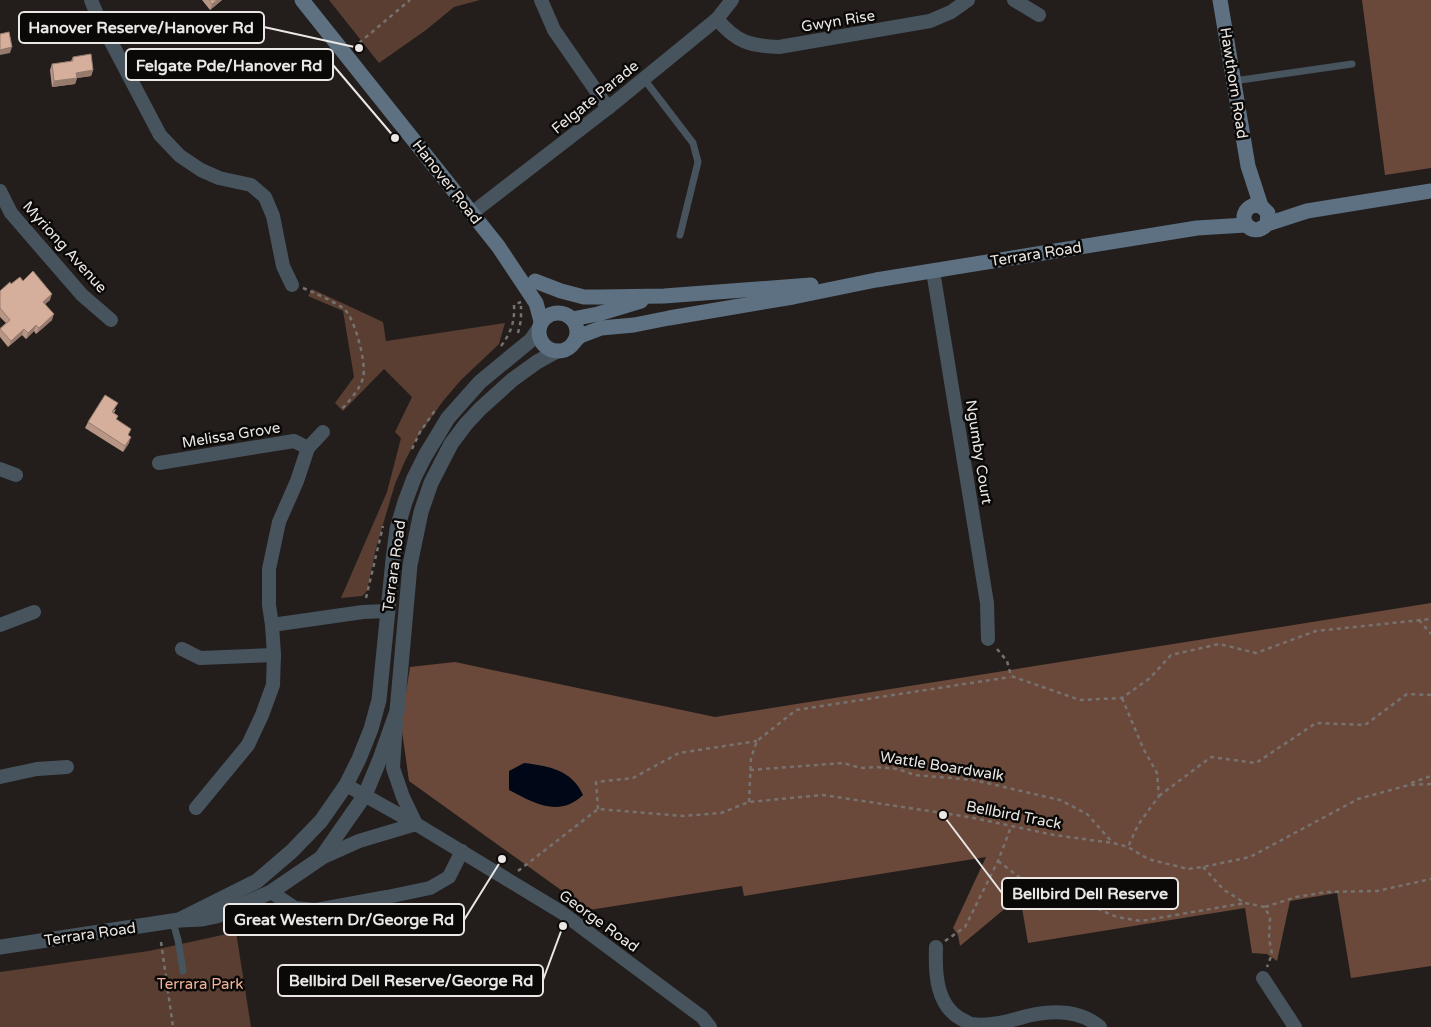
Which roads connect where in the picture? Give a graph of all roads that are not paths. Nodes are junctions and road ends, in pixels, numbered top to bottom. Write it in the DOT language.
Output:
graph roads {
  1 [pos="91,0"];
  2 [pos="302,0"];
  3 [pos="541,0"];
  4 [pos="732,0"];
  5 [pos="968,0"];
  6 [pos="1014,0"];
  7 [pos="1220,0"];
  8 [pos="1039,15"];
  9 [pos="717,19"];
  10 [pos="1352,64"];
  11 [pos="644,79"];
  12 [pos="1233,81"];
  13 [pos="608,108"];
  14 [pos="0,191"];
  15 [pos="1431,191"];
  16 [pos="1307,211"];
  17 [pos="1253,212"];
  18 [pos="472,213"];
  19 [pos="1267,224"];
  20 [pos="680,235"];
  21 [pos="498,246"];
  22 [pos="933,271"];
  23 [pos="876,280"];
  24 [pos="536,281"];
  25 [pos="292,285"];
  26 [pos="664,296"];
  27 [pos="569,317"];
  28 [pos="111,320"];
  29 [pos="540,326"];
  30 [pos="574,342"];
  31 [pos="557,351"];
  32 [pos="323,432"];
  33 [pos="308,448"];
  34 [pos="158,463"];
  35 [pos="0,469"];
  36 [pos="16,475"];
  37 [pos="387,610"];
  38 [pos="34,612"];
  39 [pos="405,614"];
  40 [pos="0,625"];
  41 [pos="272,625"];
  42 [pos="988,639"];
  43 [pos="182,648"];
  44 [pos="274,655"];
  45 [pos="397,711"];
  46 [pos="67,767"];
  47 [pos="0,777"];
  48 [pos="346,785"];
  49 [pos="365,795"];
  50 [pos="196,808"];
  51 [pos="416,824"];
  52 [pos="462,851"];
  53 [pos="321,858"];
  54 [pos="271,892"];
  55 [pos="176,921"];
  56 [pos="0,947"];
  57 [pos="936,947"];
  58 [pos="183,971"];
  59 [pos="1263,978"];
  60 [pos="710,1027"];
  61 [pos="1100,1027"];
  62 [pos="1295,1027"];
  1 -- 25 [label="street"];
  2 -- 18 [label="main road, Hanover Road"];
  3 -- 13 [label="street"];
  4 -- 9 [label="street, Felgate Parade"];
  5 -- 9 [label="street, Gwyn Rise"];
  6 -- 8 [label="street"];
  7 -- 12 [label="main road, Hawthorn Road"];
  9 -- 11 [label="street, Felgate Parade"];
  10 -- 12 [label="lane"];
  11 -- 13 [label="street, Felgate Parade"];
  11 -- 20 [label="lane"];
  12 -- 17 [label="main road, Hawthorn Road"];
  13 -- 18 [label="street, Felgate Parade"];
  14 -- 28 [label="street, Myriong Avenue"];
  15 -- 16 [label="main road, Terrara Road"];
  16 -- 17 [label="main road, Terrara Road"];
  16 -- 19 [label="main road, Terrara Road"];
  17 -- 19 [label="main road, Hawthorn Road"];
  17 -- 19 [label="main road, Terrara Road"];
  17 -- 22 [label="main road, Terrara Road"];
  18 -- 21 [label="main road, Hanover Road"];
  21 -- 24 [label="main road, Hanover Road"];
  21 -- 29 [label="main road, Hanover Road"];
  22 -- 23 [label="main road, Terrara Road"];
  22 -- 42 [label="street, Ngumby Court"];
  23 -- 26 [label="main road, Terrara Road"];
  23 -- 30 [label="main road, Terrara Road"];
  24 -- 26 [label="main road, Terrara Road"];
  24 -- 27 [label="main road, Hanover Road"];
  26 -- 27 [label="main road, Terrara Road"];
  27 -- 29 [label="main road"];
  27 -- 30 [label="main road"];
  29 -- 31 [label="main road"];
  29 -- 37 [label="street, Terrara Road"];
  30 -- 31 [label="main road"];
  31 -- 39 [label="street, Terrara Road"];
  32 -- 33 [label="street"];
  33 -- 34 [label="street, Melissa Grove"];
  33 -- 41 [label="street"];
  35 -- 36 [label="street"];
  37 -- 39 [label="street"];
  37 -- 41 [label="street"];
  37 -- 48 [label="street, Terrara Road"];
  38 -- 40 [label="street"];
  39 -- 45 [label="street, Terrara Road"];
  41 -- 44 [label="street"];
  43 -- 44 [label="street"];
  44 -- 50 [label="street"];
  45 -- 49 [label="street, Terrara Road"];
  45 -- 51 [label="street, Terrara Road"];
  46 -- 47 [label="street"];
  48 -- 49 [label="street"];
  48 -- 55 [label="street, Terrara Road"];
  49 -- 51 [label="street, George Road"];
  49 -- 53 [label="street, Terrara Road"];
  51 -- 52 [label="street, George Road"];
  51 -- 53 [label="street"];
  52 -- 54 [label="street"];
  52 -- 60 [label="street, George Road"];
  53 -- 54 [label="street, Terrara Road"];
  54 -- 55 [label="street, Terrara Road"];
  55 -- 56 [label="street, Terrara Road"];
  55 -- 58 [label="lane"];
  57 -- 61 [label="street"];
  59 -- 62 [label="street"];
}
